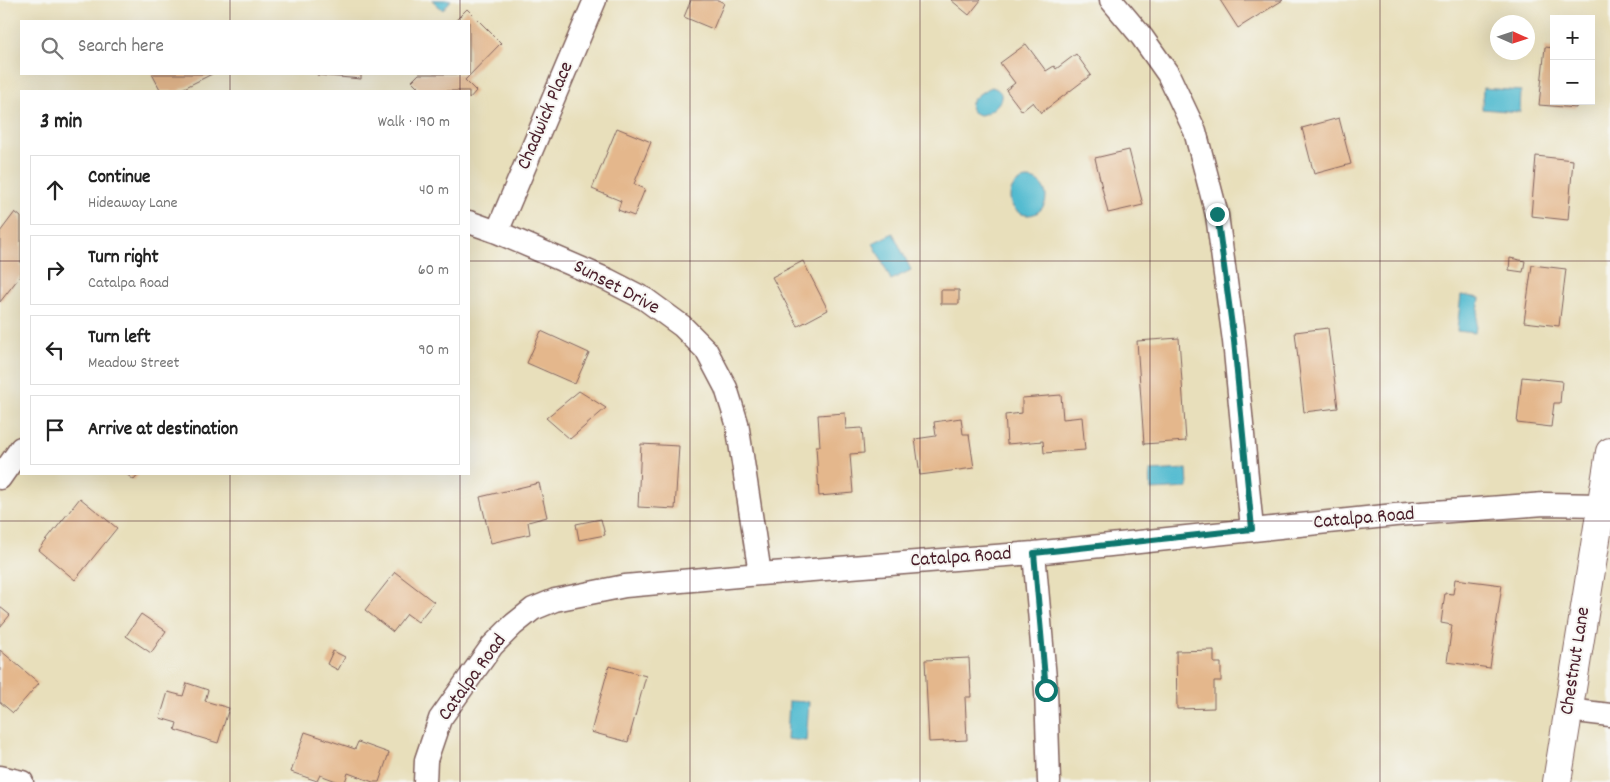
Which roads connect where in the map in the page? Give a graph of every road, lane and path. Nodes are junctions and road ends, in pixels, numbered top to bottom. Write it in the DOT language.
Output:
graph roads {
  1 [pos="594,0"];
  2 [pos="1111,0"];
  3 [pos="470,222"];
  4 [pos="496,232"];
  5 [pos="20,449"];
  6 [pos="1610,452"];
  7 [pos="0,478"];
  8 [pos="1602,504"];
  9 [pos="1252,529"];
  10 [pos="1034,553"];
  11 [pos="760,574"];
  12 [pos="1568,710"];
  13 [pos="1610,714"];
  14 [pos="0,777"];
  15 [pos="22,782"];
  16 [pos="425,782"];
  17 [pos="1049,782"];
  18 [pos="1557,782"];
  1 -- 4 [label="street, Chadwick Place"];
  2 -- 9 [label="street"];
  3 -- 4 [label="street, Sunset Drive"];
  4 -- 11 [label="street, Sunset Drive"];
  5 -- 7 [label="street"];
  6 -- 8 [label="street, Chestnut Lane"];
  8 -- 9 [label="street, Catalpa Road"];
  8 -- 12 [label="street, Chestnut Lane"];
  9 -- 10 [label="street, Catalpa Road"];
  10 -- 11 [label="street, Catalpa Road"];
  10 -- 17 [label="street"];
  11 -- 16 [label="street, Catalpa Road"];
  12 -- 13 [label="street"];
  12 -- 18 [label="street, Chestnut Lane"];
  14 -- 15 [label="street"];
}
